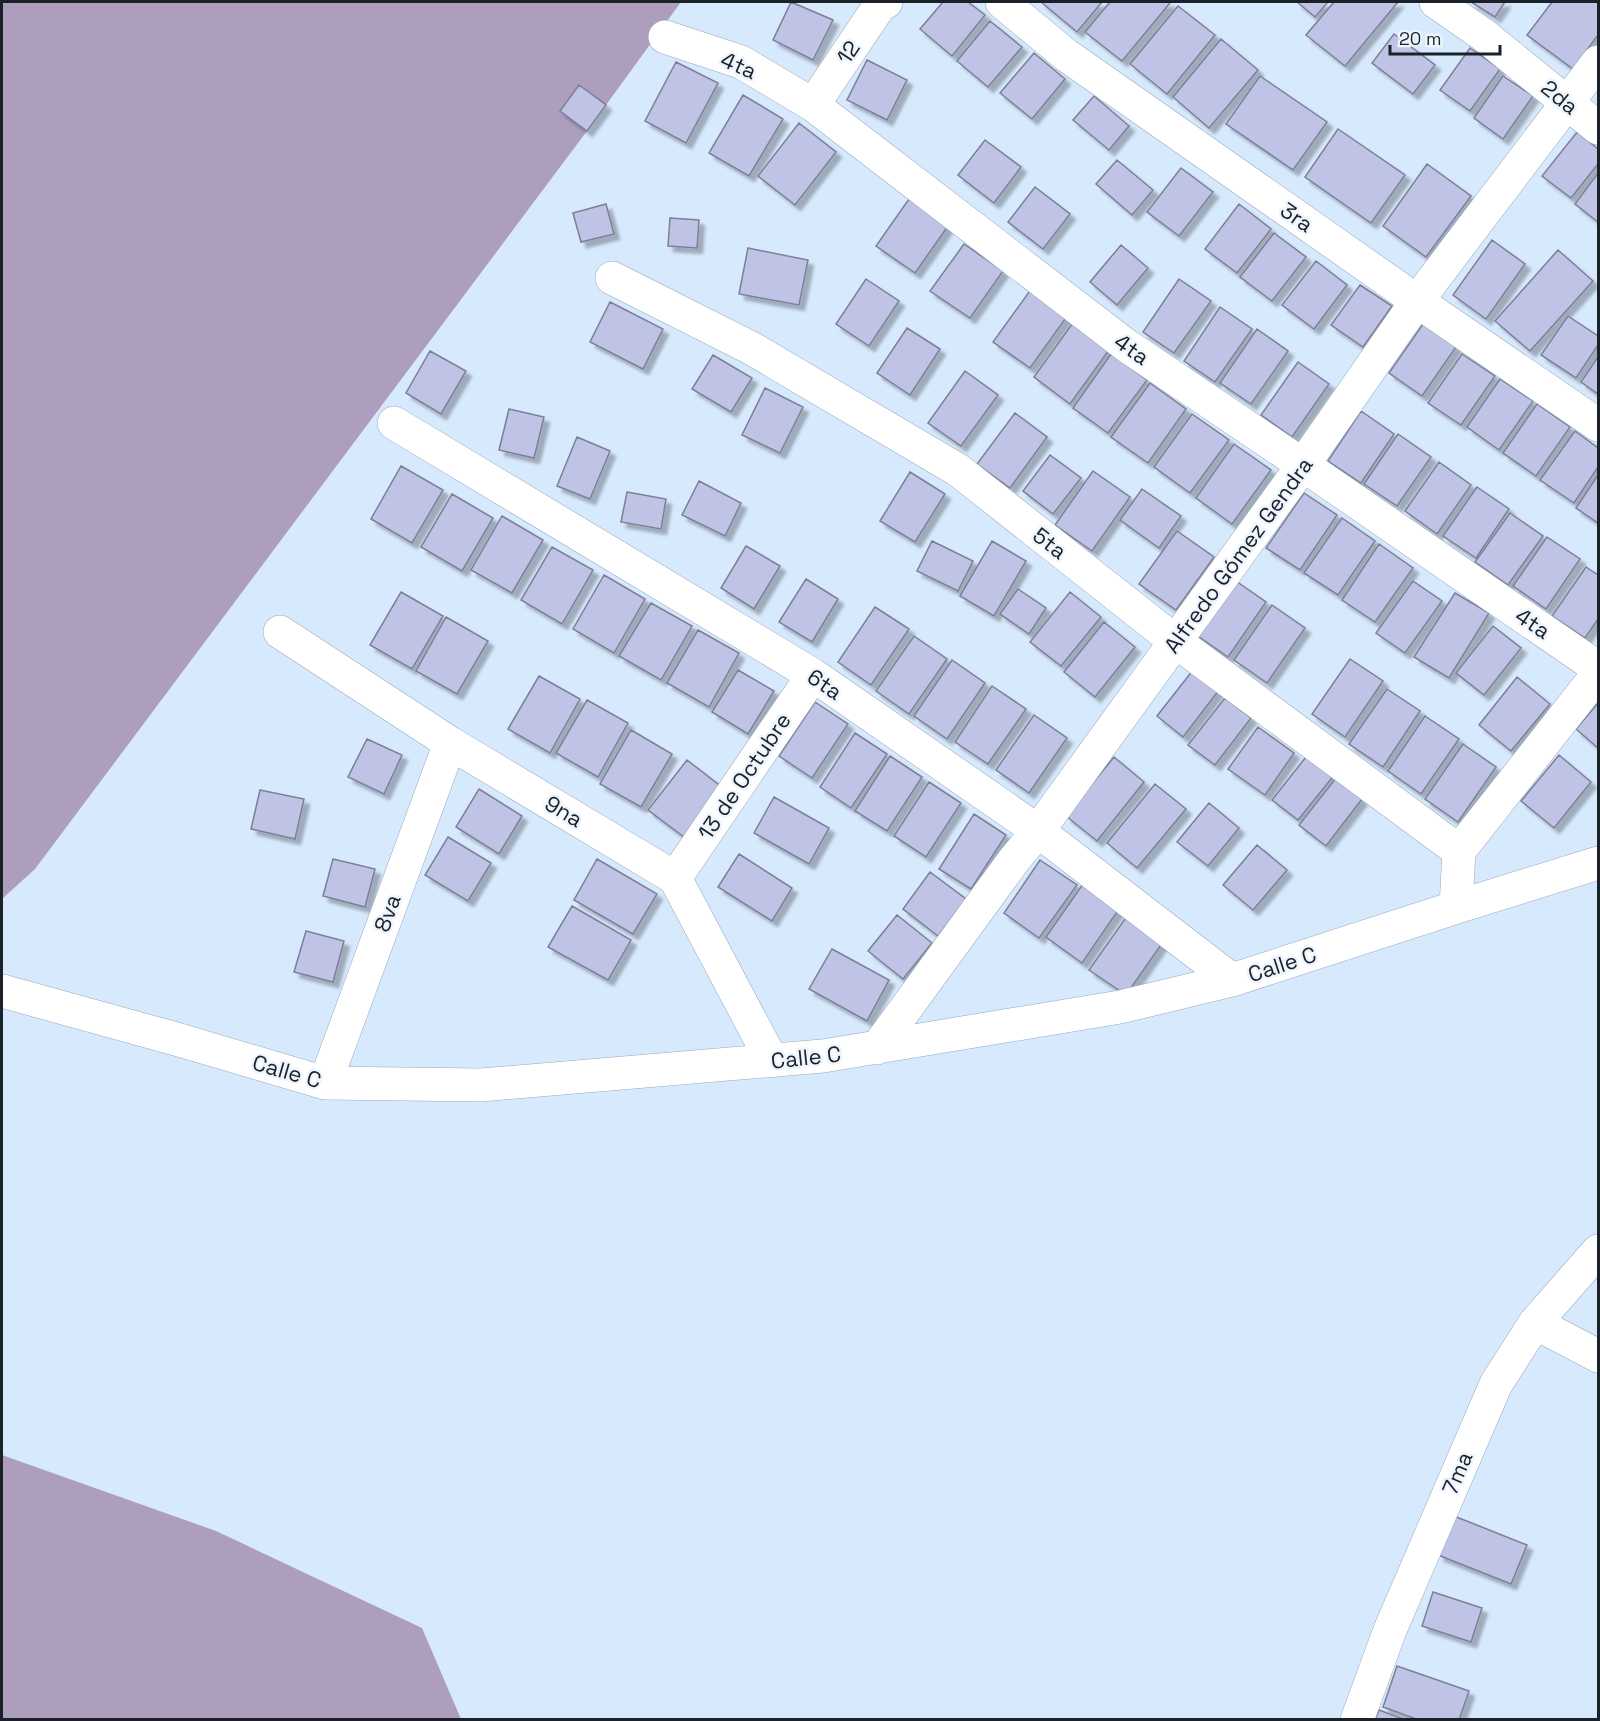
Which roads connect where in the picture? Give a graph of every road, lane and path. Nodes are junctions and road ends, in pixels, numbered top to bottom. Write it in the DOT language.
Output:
graph roads {
  1 [pos="886,2"];
  2 [pos="1002,2"];
  3 [pos="1436,2"];
  4 [pos="665,37"];
  5 [pos="1599,62"];
  6 [pos="1568,104"];
  7 [pos="813,105"];
  8 [pos="1599,128"];
  9 [pos="612,278"];
  10 [pos="1417,301"];
  11 [pos="394,423"];
  12 [pos="1599,425"];
  13 [pos="1303,465"];
  14 [pos="280,632"];
  15 [pos="1175,641"];
  16 [pos="1599,668"];
  17 [pos="1599,674"];
  18 [pos="813,675"];
  19 [pos="450,743"];
  20 [pos="1038,831"];
  21 [pos="1459,851"];
  22 [pos="1599,863"];
  23 [pos="675,878"];
  24 [pos="1456,908"];
  25 [pos="1232,981"];
  26 [pos="2,991"];
  27 [pos="877,1047"];
  28 [pos="772,1061"];
  29 [pos="325,1083"];
  30 [pos="1599,1251"];
  31 [pos="1535,1323"];
  32 [pos="1599,1356"];
  33 [pos="1357,1719"];
  1 -- 7 [label="street, 12"];
  2 -- 10 [label="street, 3ra"];
  3 -- 6 [label="street, 2da"];
  4 -- 7 [label="street, 4ta"];
  5 -- 6 [label="street, Alfredo Gómez Gendra"];
  6 -- 8 [label="street, 2da"];
  6 -- 10 [label="street, Alfredo Gómez Gendra"];
  7 -- 13 [label="street, 4ta"];
  9 -- 15 [label="street, 5ta"];
  10 -- 12 [label="street, 3ra"];
  10 -- 13 [label="street, Alfredo Gómez Gendra"];
  11 -- 18 [label="street, 6ta"];
  13 -- 15 [label="street, Alfredo Gómez Gendra"];
  13 -- 16 [label="street, 4ta"];
  14 -- 19 [label="street, 9na"];
  15 -- 20 [label="street, Alfredo Gómez Gendra"];
  15 -- 21 [label="street, 5ta"];
  17 -- 21 [label="street"];
  18 -- 20 [label="street, 6ta"];
  18 -- 23 [label="street, 13 de Octubre"];
  19 -- 23 [label="street, 9na"];
  19 -- 29 [label="street, 8va"];
  20 -- 25 [label="street, 6ta"];
  20 -- 27 [label="street, Alfredo Gómez Gendra"];
  21 -- 24 [label="street"];
  22 -- 24 [label="street, Calle C"];
  23 -- 28 [label="street"];
  24 -- 25 [label="street, Calle C"];
  25 -- 27 [label="street, Calle C"];
  26 -- 29 [label="street, Calle C"];
  27 -- 28 [label="street, Calle C"];
  28 -- 29 [label="street, Calle C"];
  30 -- 31 [label="street, 7ma"];
  31 -- 32 [label="street"];
  31 -- 33 [label="street, 7ma"];
}
